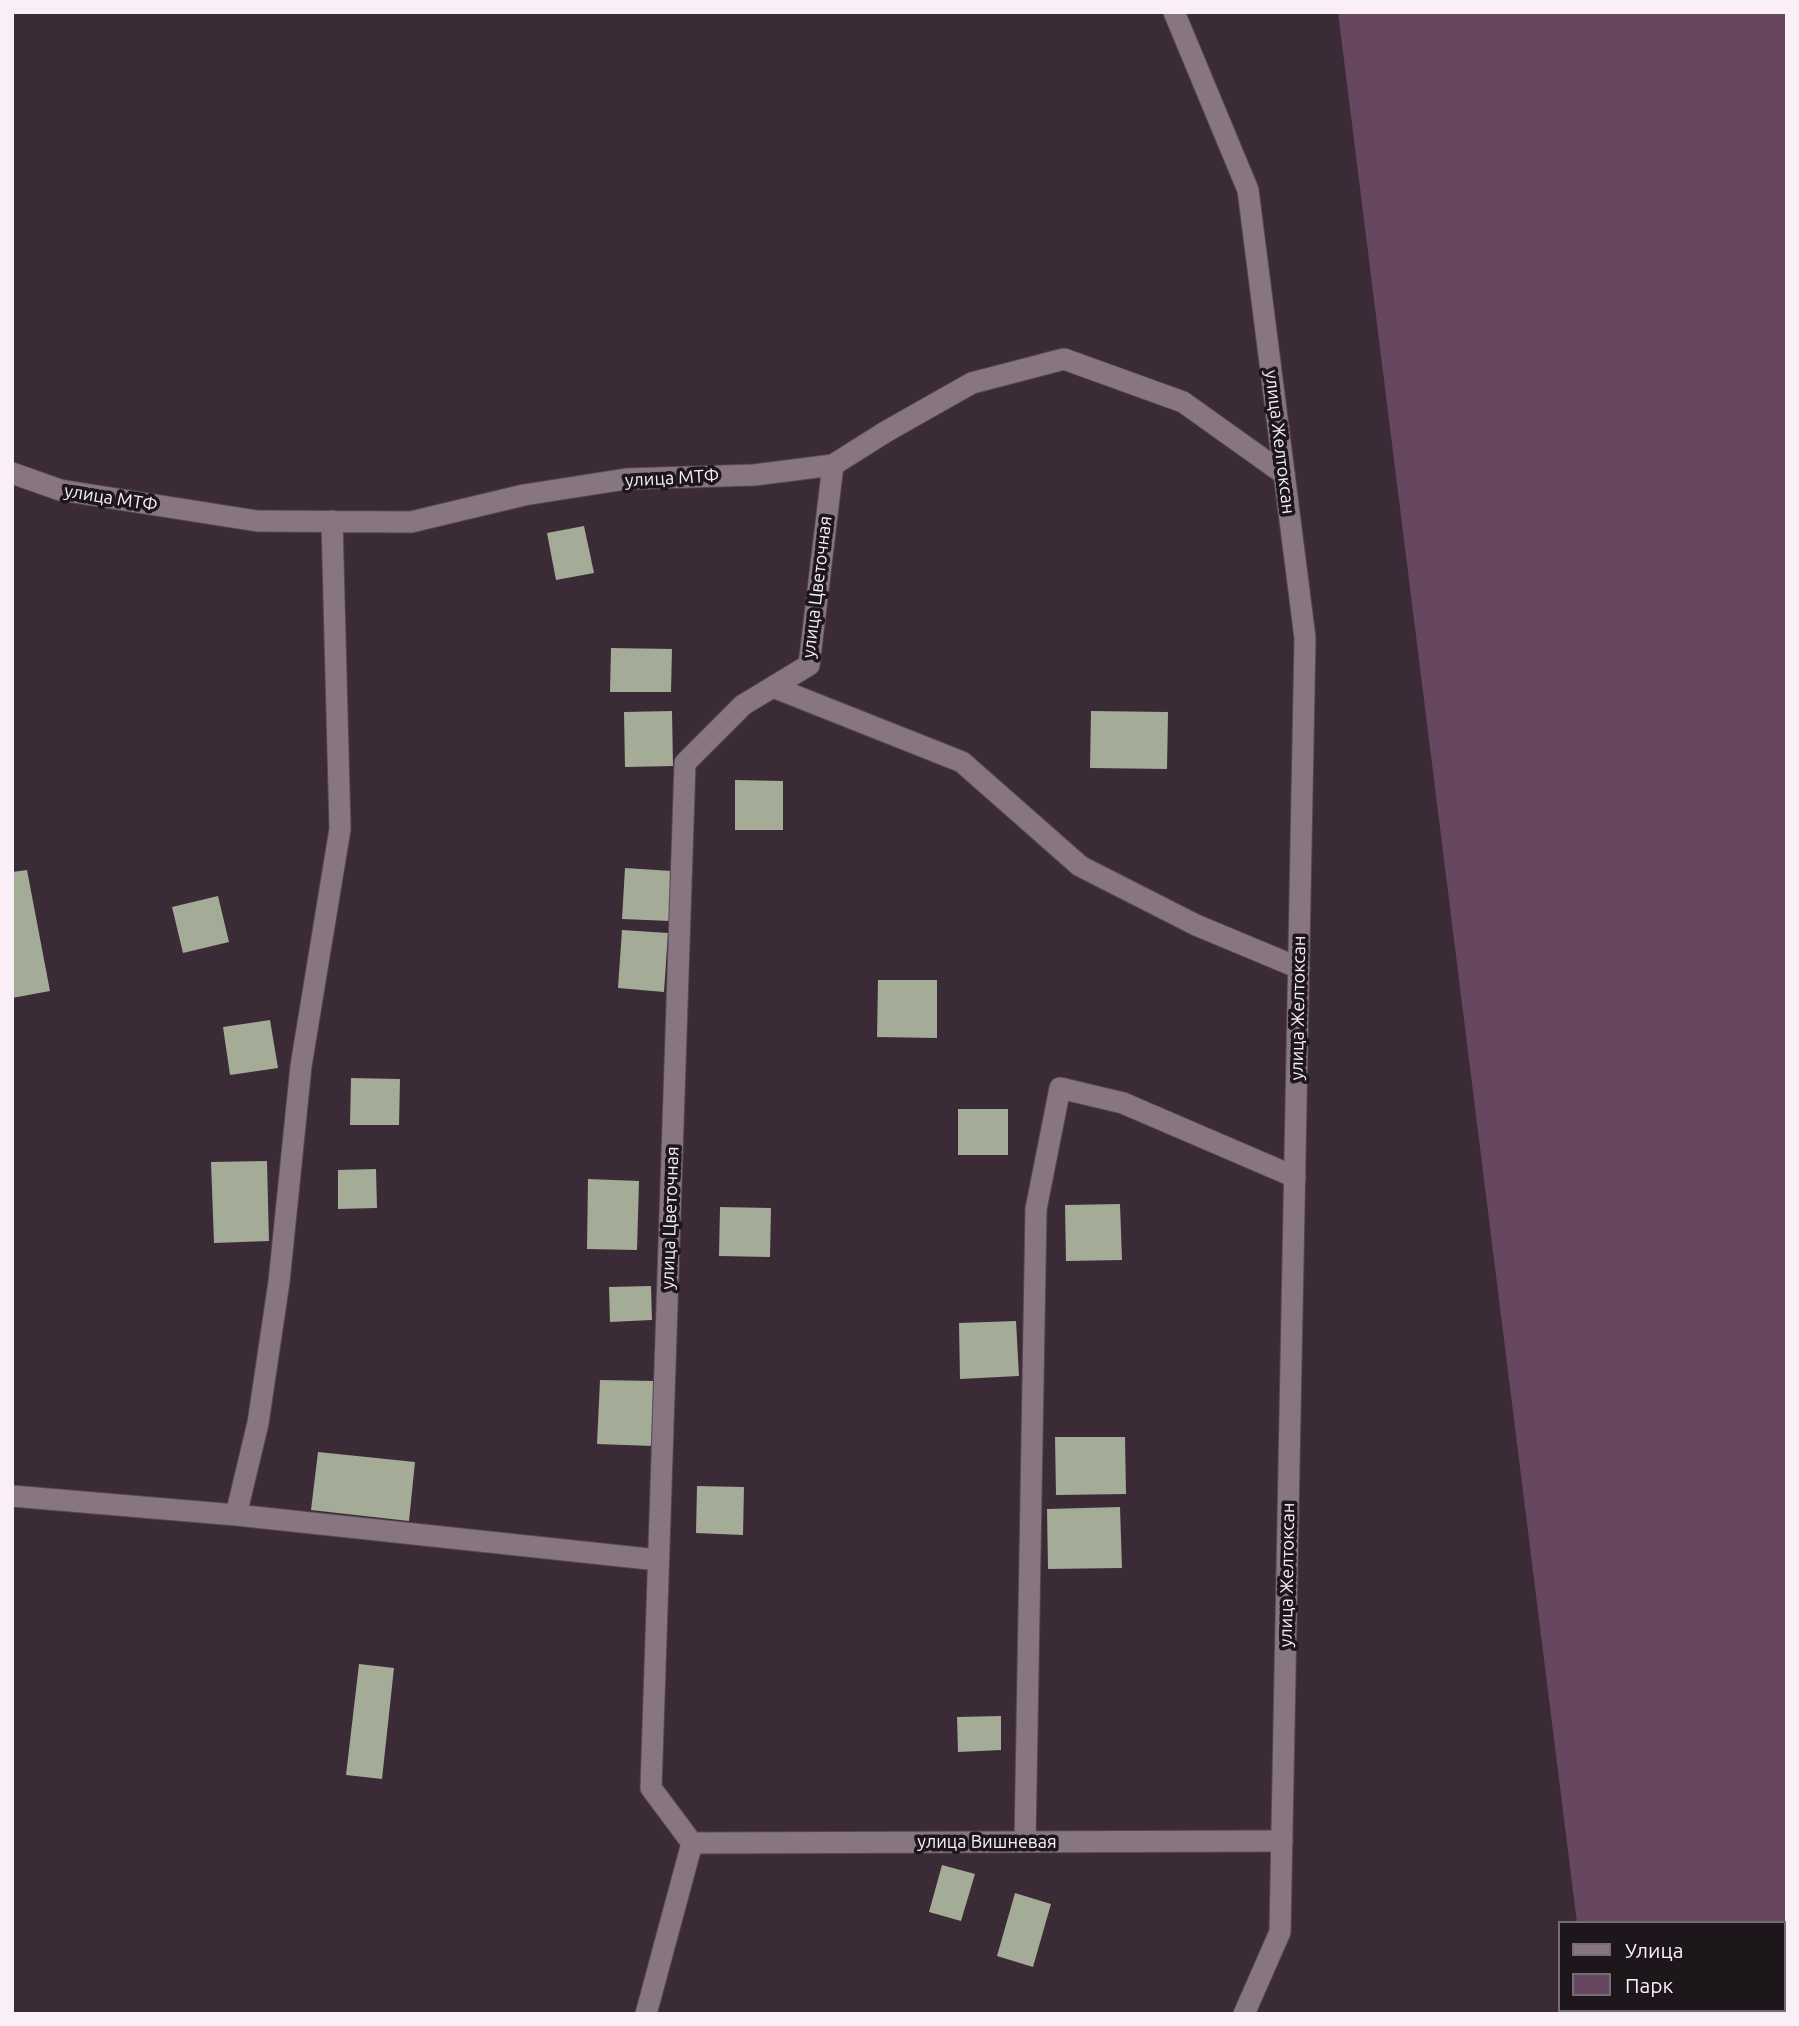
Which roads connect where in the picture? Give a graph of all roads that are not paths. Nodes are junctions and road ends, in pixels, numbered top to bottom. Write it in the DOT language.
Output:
graph roads {
  1 [pos="1174,12"];
  2 [pos="833,465"];
  3 [pos="12,473"];
  4 [pos="1284,474"];
  5 [pos="332,521"];
  6 [pos="773,687"];
  7 [pos="1299,968"];
  8 [pos="1295,1177"];
  9 [pos="12,1496"];
  10 [pos="236,1515"];
  11 [pos="658,1560"];
  12 [pos="1282,1841"];
  13 [pos="1025,1842"];
  14 [pos="692,1843"];
  15 [pos="646,2014"];
  16 [pos="1244,2014"];
  1 -- 4 [label="street, улица Желтоксан"];
  2 -- 4 [label="street, улица МТФ"];
  2 -- 5 [label="street, улица МТФ"];
  2 -- 6 [label="street, улица Цветочная"];
  3 -- 5 [label="street, улица МТФ"];
  4 -- 7 [label="street, улица Желтоксан"];
  5 -- 10 [label="street"];
  6 -- 7 [label="street"];
  6 -- 11 [label="street, улица Цветочная"];
  7 -- 8 [label="street, улица Желтоксан"];
  8 -- 12 [label="street, улица Желтоксан"];
  8 -- 13 [label="street"];
  9 -- 10 [label="street"];
  10 -- 11 [label="street"];
  11 -- 14 [label="street, улица Цветочная"];
  12 -- 13 [label="street, улица Вишневая"];
  12 -- 16 [label="street, улица Желтоксан"];
  13 -- 14 [label="street, улица Вишневая"];
  14 -- 15 [label="street"];
}
